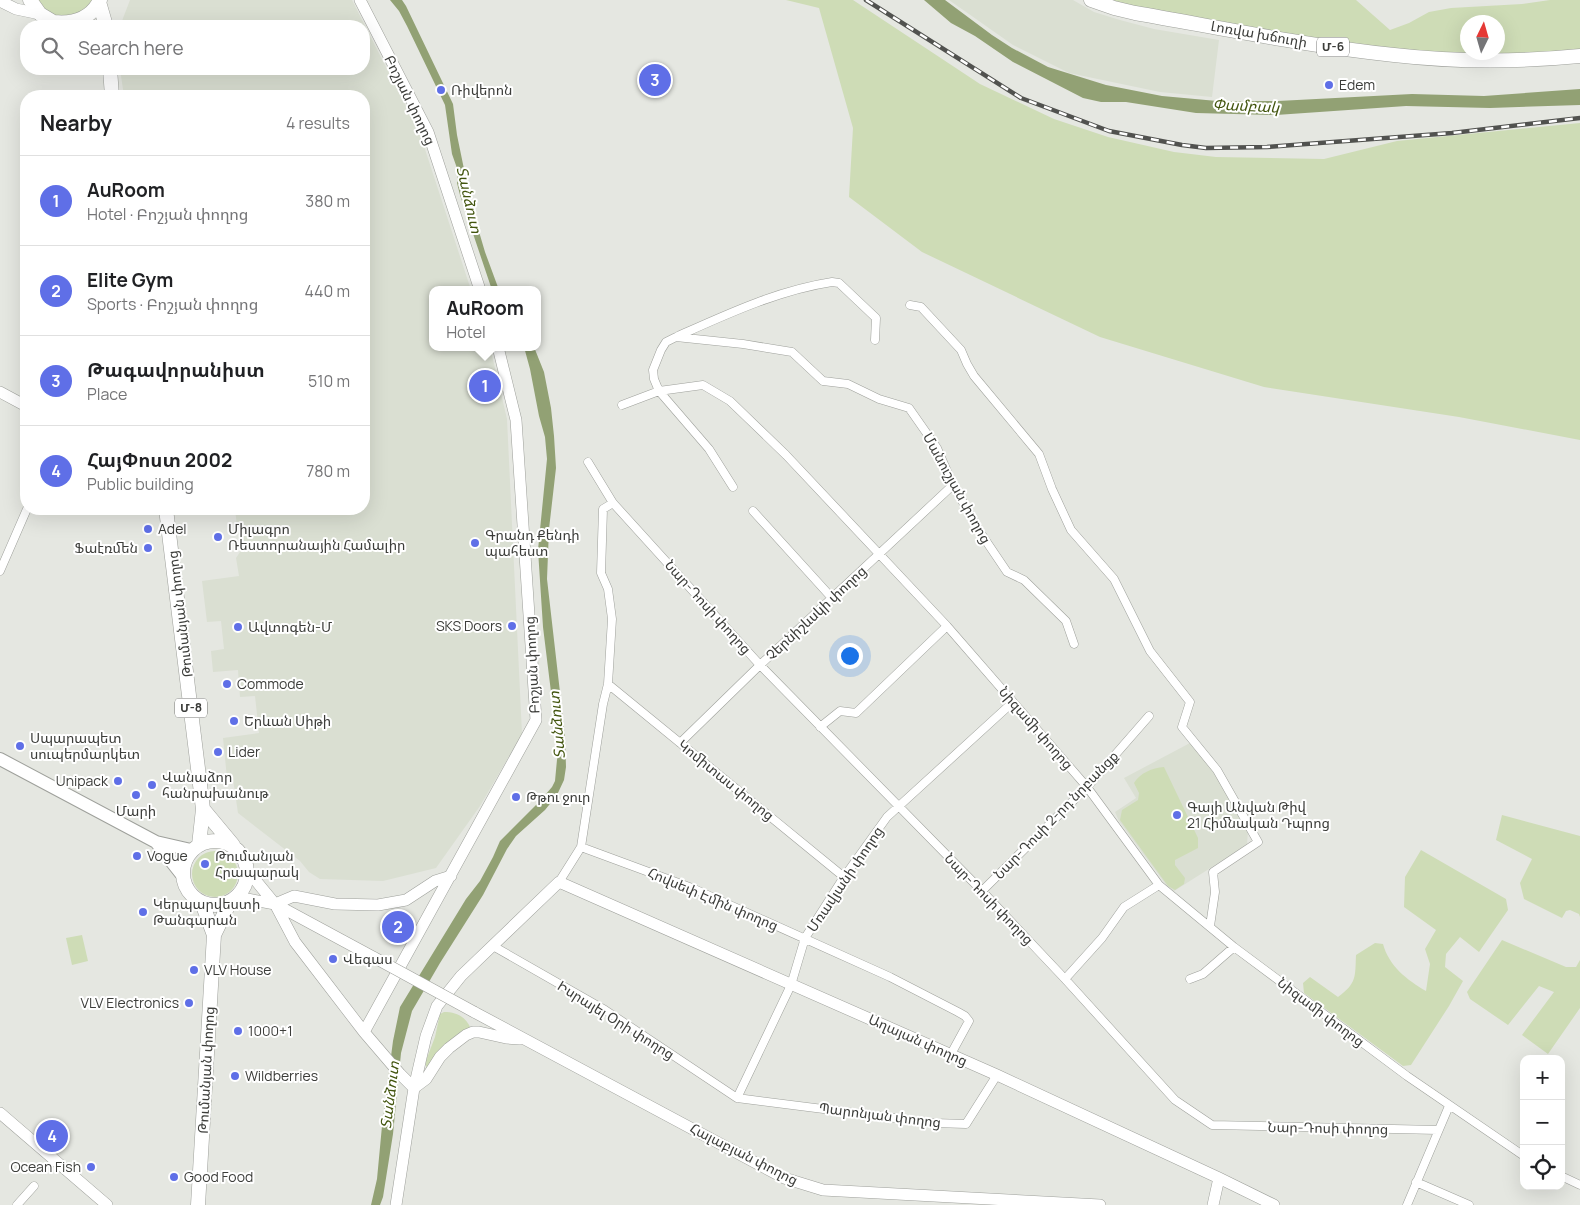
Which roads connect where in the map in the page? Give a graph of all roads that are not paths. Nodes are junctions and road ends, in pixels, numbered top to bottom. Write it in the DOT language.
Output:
graph roads {
  1 [pos="30,0"];
  2 [pos="360,0"];
  3 [pos="1091,0"];
  4 [pos="0,1"];
  5 [pos="100,1"];
  6 [pos="40,14"];
  7 [pos="51,20"];
  8 [pos="80,20"];
  9 [pos="105,20"];
  10 [pos="1580,56"];
  11 [pos="103,75"];
  12 [pos="110,75"];
  13 [pos="109,90"];
  14 [pos="111,90"];
  15 [pos="479,286"];
  16 [pos="910,305"];
  17 [pos="676,337"];
  18 [pos="875,340"];
  19 [pos="499,351"];
  20 [pos="660,391"];
  21 [pos="0,392"];
  22 [pos="20,403"];
  23 [pos="622,405"];
  24 [pos="588,462"];
  25 [pos="953,485"];
  26 [pos="733,487"];
  27 [pos="613,503"];
  28 [pos="753,512"];
  29 [pos="24,515"];
  30 [pos="167,515"];
  31 [pos="878,554"];
  32 [pos="0,571"];
  33 [pos="832,598"];
  34 [pos="947,626"];
  35 [pos="1074,644"];
  36 [pos="760,665"];
  37 [pos="608,684"];
  38 [pos="1014,702"];
  39 [pos="1149,716"];
  40 [pos="820,727"];
  41 [pos="680,743"];
  42 [pos="0,759"];
  43 [pos="1087,787"];
  44 [pos="899,806"];
  45 [pos="203,809"];
  46 [pos="156,842"];
  47 [pos="581,847"];
  48 [pos="195,848"];
  49 [pos="235,848"];
  50 [pos="247,870"];
  51 [pos="182,875"];
  52 [pos="451,876"];
  53 [pos="844,877"];
  54 [pos="559,882"];
  55 [pos="1159,885"];
  56 [pos="982,891"];
  57 [pos="233,900"];
  58 [pos="202,903"];
  59 [pos="275,904"];
  60 [pos="1210,926"];
  61 [pos="214,935"];
  62 [pos="805,938"];
  63 [pos="493,946"];
  64 [pos="1234,947"];
  65 [pos="1065,979"];
  66 [pos="1190,979"];
  67 [pos="791,985"];
  68 [pos="364,1032"];
  69 [pos="526,1040"];
  70 [pos="951,1054"];
  71 [pos="997,1075"];
  72 [pos="414,1088"];
  73 [pos="737,1098"];
  74 [pos="1449,1106"];
  75 [pos="0,1113"];
  76 [pos="1438,1130"];
  77 [pos="1520,1153"];
  78 [pos="1219,1178"];
  79 [pos="1565,1178"];
  80 [pos="1416,1182"];
  81 [pos="1580,1185"];
  82 [pos="34,1186"];
  83 [pos="959,1201"];
  84 [pos="17,1205"];
  85 [pos="107,1205"];
  86 [pos="198,1205"];
  87 [pos="396,1205"];
  88 [pos="1100,1205"];
  89 [pos="1213,1205"];
  90 [pos="1274,1205"];
  91 [pos="1407,1205"];
  92 [pos="1469,1205"];
  1 -- 6 [label="highway"];
  2 -- 15 [label="street, Բոշյան փողոց"];
  3 -- 10 [label="highway, Լոռվա խճուղի / Մ-6"];
  4 -- 6 [label="street"];
  5 -- 8 [label="highway"];
  5 -- 9 [label="highway"];
  6 -- 7 [label="highway"];
  11 -- 13 [label="highway"];
  12 -- 14 [label="highway"];
  16 -- 60 [label="street"];
  17 -- 18 [label="street"];
  17 -- 20 [label="street"];
  17 -- 25 [label="street, Մանուշյան փողոց"];
  19 -- 52 [label="street, Բոշյան փողոց"];
  20 -- 23 [label="street, Նիզամի փողոց"];
  20 -- 26 [label="street"];
  20 -- 31 [label="street, Նիզամի փողոց"];
  21 -- 22 [label="street"];
  24 -- 27 [label="street"];
  25 -- 31 [label="street, Չերնիշևսկի փողոց"];
  25 -- 35 [label="street, Մանուշյան փողոց"];
  27 -- 36 [label="street, Նար-Դոսի փողոց"];
  27 -- 37 [label="street"];
  28 -- 33 [label="street"];
  29 -- 32 [label="street"];
  30 -- 45 [label="highway, Թումանյան փողոց / Մ-8"];
  31 -- 33 [label="street, Չերնիշևսկի փողոց"];
  31 -- 34 [label="street, Նիզամի փողոց"];
  33 -- 36 [label="street, Չերնիշևսկի փողոց"];
  34 -- 38 [label="street, Նիզամի փողոց"];
  34 -- 40 [label="street"];
  36 -- 40 [label="street, Նար-Դոսի փողոց"];
  36 -- 41 [label="street, Չերնիշևսկի փողոց"];
  37 -- 41 [label="street, Կոմիտաս փողոց"];
  37 -- 47 [label="street"];
  38 -- 43 [label="street, Նիզամի փողոց"];
  38 -- 44 [label="street, Մռավյանի փողոց"];
  39 -- 43 [label="street, Նար-Դոսի 2-րդ նրբանցք"];
  40 -- 44 [label="street, Նար-Դոսի փողոց"];
  41 -- 53 [label="street, Կոմիտաս փողոց"];
  42 -- 46 [label="main road"];
  43 -- 55 [label="street, Նիզամի փողոց"];
  43 -- 56 [label="street, Նար-Դոսի 2-րդ նրբանցք"];
  44 -- 53 [label="street, Մռավյանի փողոց"];
  44 -- 56 [label="street, Նար-Դոսի փողոց"];
  45 -- 48 [label="highway, Մ-8"];
  45 -- 49 [label="highway"];
  46 -- 48 [label="main road"];
  46 -- 51 [label="main road"];
  47 -- 54 [label="street"];
  47 -- 62 [label="street, Հովսեփ Էմին փողոց"];
  48 -- 49 [label="highway"];
  48 -- 51 [label="highway"];
  49 -- 50 [label="highway"];
  50 -- 57 [label="highway"];
  50 -- 59 [label="street"];
  51 -- 58 [label="highway"];
  52 -- 59 [label="street"];
  52 -- 68 [label="street, Բոշյան փողոց"];
  53 -- 62 [label="street, Մռավյանի փողոց"];
  54 -- 63 [label="street"];
  54 -- 67 [label="street, Աղայան փողոց"];
  55 -- 60 [label="street, Նիզամի փողոց"];
  55 -- 65 [label="street"];
  56 -- 65 [label="street, Նար-Դոսի փողոց"];
  57 -- 58 [label="highway"];
  57 -- 59 [label="street"];
  57 -- 61 [label="highway"];
  58 -- 61 [label="highway"];
  59 -- 68 [label="street"];
  59 -- 69 [label="street, Հալաբյան փողոց, bridge"];
  60 -- 64 [label="street, Նիզամի փողոց"];
  61 -- 86 [label="highway, Թումանյան փողոց"];
  62 -- 67 [label="street, Մռավյանի փողոց"];
  62 -- 70 [label="street, Հովսեփ Էմին փողոց"];
  63 -- 72 [label="street"];
  63 -- 73 [label="street, Իսրայել Օրի փողոց"];
  64 -- 66 [label="street"];
  64 -- 74 [label="street, Նիզամի փողոց"];
  65 -- 76 [label="street, Նար-Դոսի փողոց"];
  67 -- 70 [label="street, Աղայան փողոց"];
  67 -- 73 [label="street, Մռավյանի փողոց"];
  68 -- 72 [label="street"];
  69 -- 72 [label="street"];
  69 -- 83 [label="street, Հալաբյան փողոց"];
  70 -- 71 [label="street, Աղայան փողոց"];
  71 -- 73 [label="street, Պարոնյան փողոց"];
  71 -- 78 [label="street, Աղայան փողոց"];
  72 -- 87 [label="street"];
  74 -- 76 [label="street"];
  74 -- 77 [label="street, Նիզամի փողոց"];
  75 -- 85 [label="street"];
  76 -- 80 [label="street"];
  78 -- 89 [label="street"];
  78 -- 90 [label="street, Աղայան փողոց"];
  79 -- 81 [label="street"];
  80 -- 91 [label="street"];
  80 -- 92 [label="street"];
  82 -- 84 [label="street"];
  83 -- 88 [label="street, Հալաբյան փողոց"];
}
